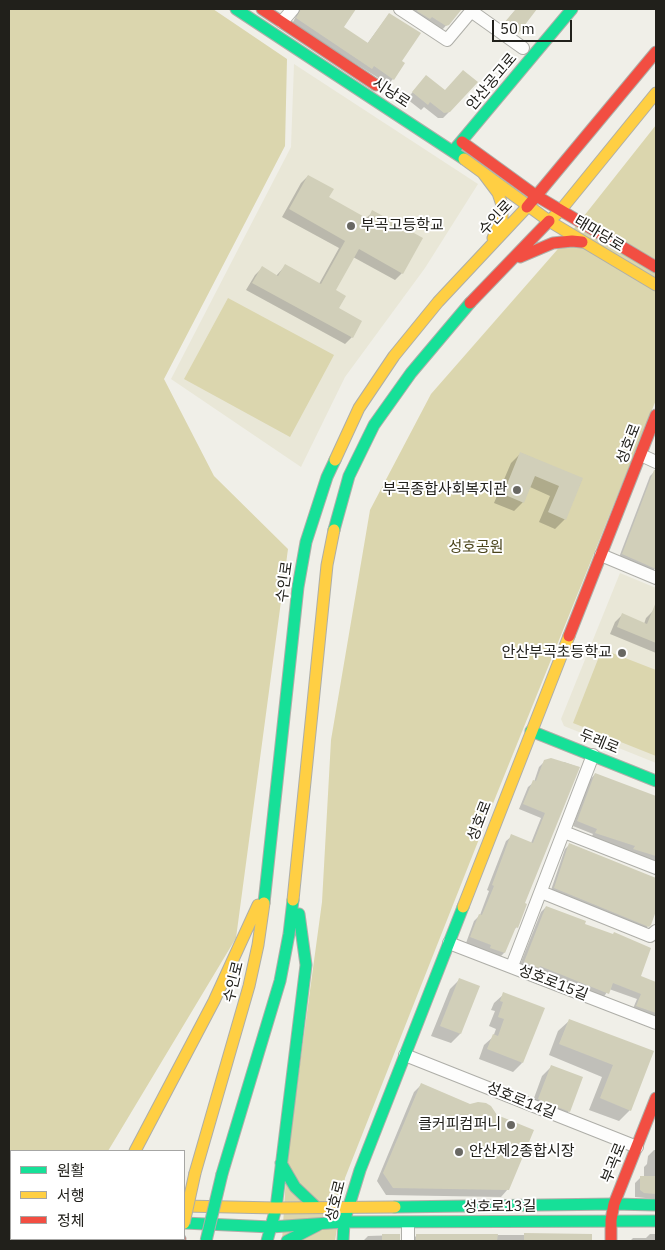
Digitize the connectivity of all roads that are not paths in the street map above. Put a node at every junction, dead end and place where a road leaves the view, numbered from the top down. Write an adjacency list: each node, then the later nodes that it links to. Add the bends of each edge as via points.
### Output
1 (236, 9): 13 (main road, 시낭로)
2 (262, 9): 7 (main road, 시낭로)
3 (293, 9): 7 (street)
4 (400, 9): 6 (street, via 448,40)
5 (572, 9): 13 (main road, 안산공고로)
6 (472, 10): 8 (street)
7 (282, 22): 10 (main road, 시낭로)
8 (523, 48)
9 (656, 52): 15 (main road, 수인로)
10 (387, 92)
11 (656, 93): 17 (main road)
12 (482, 99): 13 (main road, 안산공고로)
13 (452, 144): 14 (main road, 시낭로); 15 (main road, 시낭로)
14 (483, 173): 16 (main road, 시낭로); 20 (main road, via 498,193 502,205 502,219)
15 (535, 195): 16 (main road, 수인로); 17 (main road, 태마당로)
16 (527, 206): 18 (main road, 태마당로); 20 (main road, 수인로)
17 (560, 211): 18 (main road); 22 (main road, 태마당로)
18 (549, 221): 19 (main road, 태마당로); 21 (main road)
19 (582, 242): 21 (main road, via 553,243); 23 (main road, 태마당로)
20 (488, 249): 35 (main road, 수인로, via 438,302 394,356 359,408 327,477 306,542 298,587)
21 (508, 261): 34 (main road, via 411,373 374,425 349,476 327,565)
22 (656, 267)
23 (656, 285)
24 (656, 415): 25 (main road, 성호로)
25 (640, 455): 26 (street); 27 (main road, 성호로)
26 (656, 462)
27 (601, 555): 28 (street); 29 (main road, 성호로)
28 (656, 578)
29 (532, 731): 30 (main road, 두레로); 38 (main road, 성호로)
30 (593, 755): 31 (main road, 두레로); 32 (street)
31 (656, 781)
32 (564, 832): 33 (street); 36 (street)
33 (656, 868)
34 (295, 884): 47 (main road, via 306,964); 62 (main road, bridge, via 280,981 222,1174)
35 (266, 888): 43 (main road, via 214,1001); 54 (main road, 수인로, bridge, via 249,986)
36 (541, 892): 37 (street, via 650,936); 39 (street)
37 (656, 931)
38 (449, 942): 39 (street, 성호로15길); 41 (main road, 성호로)
39 (512, 966): 40 (street, 성호로15길)
40 (656, 1023)
41 (405, 1055): 44 (street, 성호로14길); 51 (main road, 성호로)
42 (656, 1098): 44 (main road, 부곡로)
43 (144, 1131): 45 (main road); 46 (main road)
44 (637, 1147): 48 (main road, 부곡로)
45 (125, 1150)
46 (135, 1150)
47 (281, 1163): 52 (main road, via 295,1187); 53 (main road)
48 (614, 1204): 49 (main road, 성호로13길); 51 (main road, 성호로13길); 55 (main road, 부곡로)
49 (656, 1205)
50 (185, 1206): 53 (main road, 성호로13길)
51 (349, 1206): 52 (main road, 성호로13길); 57 (main road, 성호로)
52 (316, 1207): 53 (main road, 성호로13길)
53 (276, 1208): 61 (main road)
54 (185, 1218)
55 (611, 1220): 56 (main road, 성호로13길); 59 (main road, 성호로13길); 67 (main road, 부곡로)
56 (656, 1221)
57 (344, 1222): 59 (main road, 성호로13길); 60 (main road, 성호로13길); 65 (main road, 성호로)
58 (185, 1223): 61 (main road, 성호로13길)
59 (408, 1223): 66 (street)
60 (320, 1224): 61 (main road, 성호로13길); 64 (main road)
61 (271, 1227): 63 (main road)
62 (206, 1241)
63 (267, 1241)
64 (287, 1241)
65 (343, 1241)
66 (408, 1241)
67 (611, 1241)

